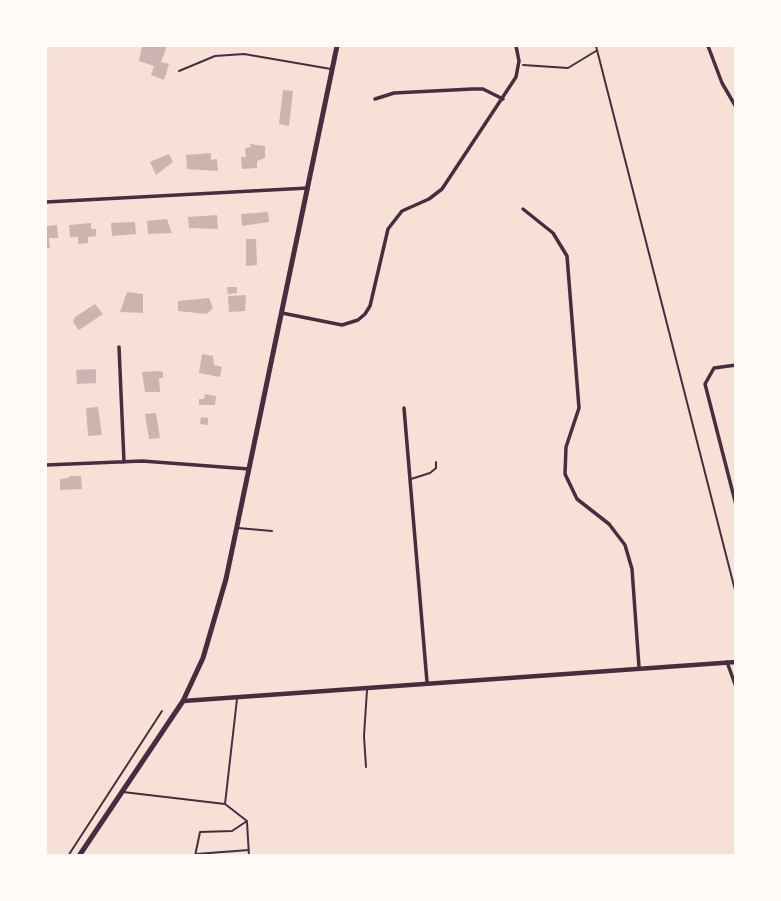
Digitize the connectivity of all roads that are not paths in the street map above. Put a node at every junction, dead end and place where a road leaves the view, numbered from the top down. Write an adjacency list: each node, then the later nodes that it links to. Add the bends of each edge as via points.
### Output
1 (338, 46): 4 (main road)
2 (516, 46): 7 (street, via 519,65)
3 (708, 46): 8 (street)
4 (332, 69): 5 (lane, via 244,54 215,56); 9 (main road)
5 (179, 71)
6 (375, 99): 7 (street, via 394,93 483,89)
7 (503, 99): 12 (street, via 442,189 402,211 388,229 365,314 342,325)
8 (736, 107)
9 (308, 188): 10 (street); 12 (main road)
10 (46, 202)
11 (523, 209): 26 (street, via 553,233 567,256 579,408 566,447 565,474 577,499 609,524 625,545 632,569)
12 (282, 313): 19 (main road)
13 (119, 347): 16 (street)
14 (736, 365): 21 (street, via 715,368 705,384)
15 (404, 408): 20 (street)
16 (124, 462): 18 (street); 19 (street)
17 (436, 462): 20 (lane, via 430,473)
18 (46, 465)
19 (249, 469): 22 (main road)
20 (410, 479): 27 (street)
21 (736, 505)
22 (237, 528): 23 (lane); 31 (main road, via 203,658)
23 (272, 531)
24 (727, 662): 25 (street); 26 (street); 28 (street)
25 (736, 662)
26 (639, 667): 27 (street)
27 (426, 682): 29 (street)
28 (736, 687)
29 (366, 689): 30 (street); 32 (lane)
30 (237, 698): 31 (street); 34 (lane)
31 (183, 701): 33 (main road)
32 (366, 767)
33 (121, 792): 34 (lane); 38 (main road)
34 (225, 804): 35 (lane)
35 (247, 821): 36 (lane); 37 (lane, via 232,831 200,832)
36 (249, 850): 37 (lane); 39 (lane)
37 (195, 855)
38 (79, 856)
39 (249, 856)

